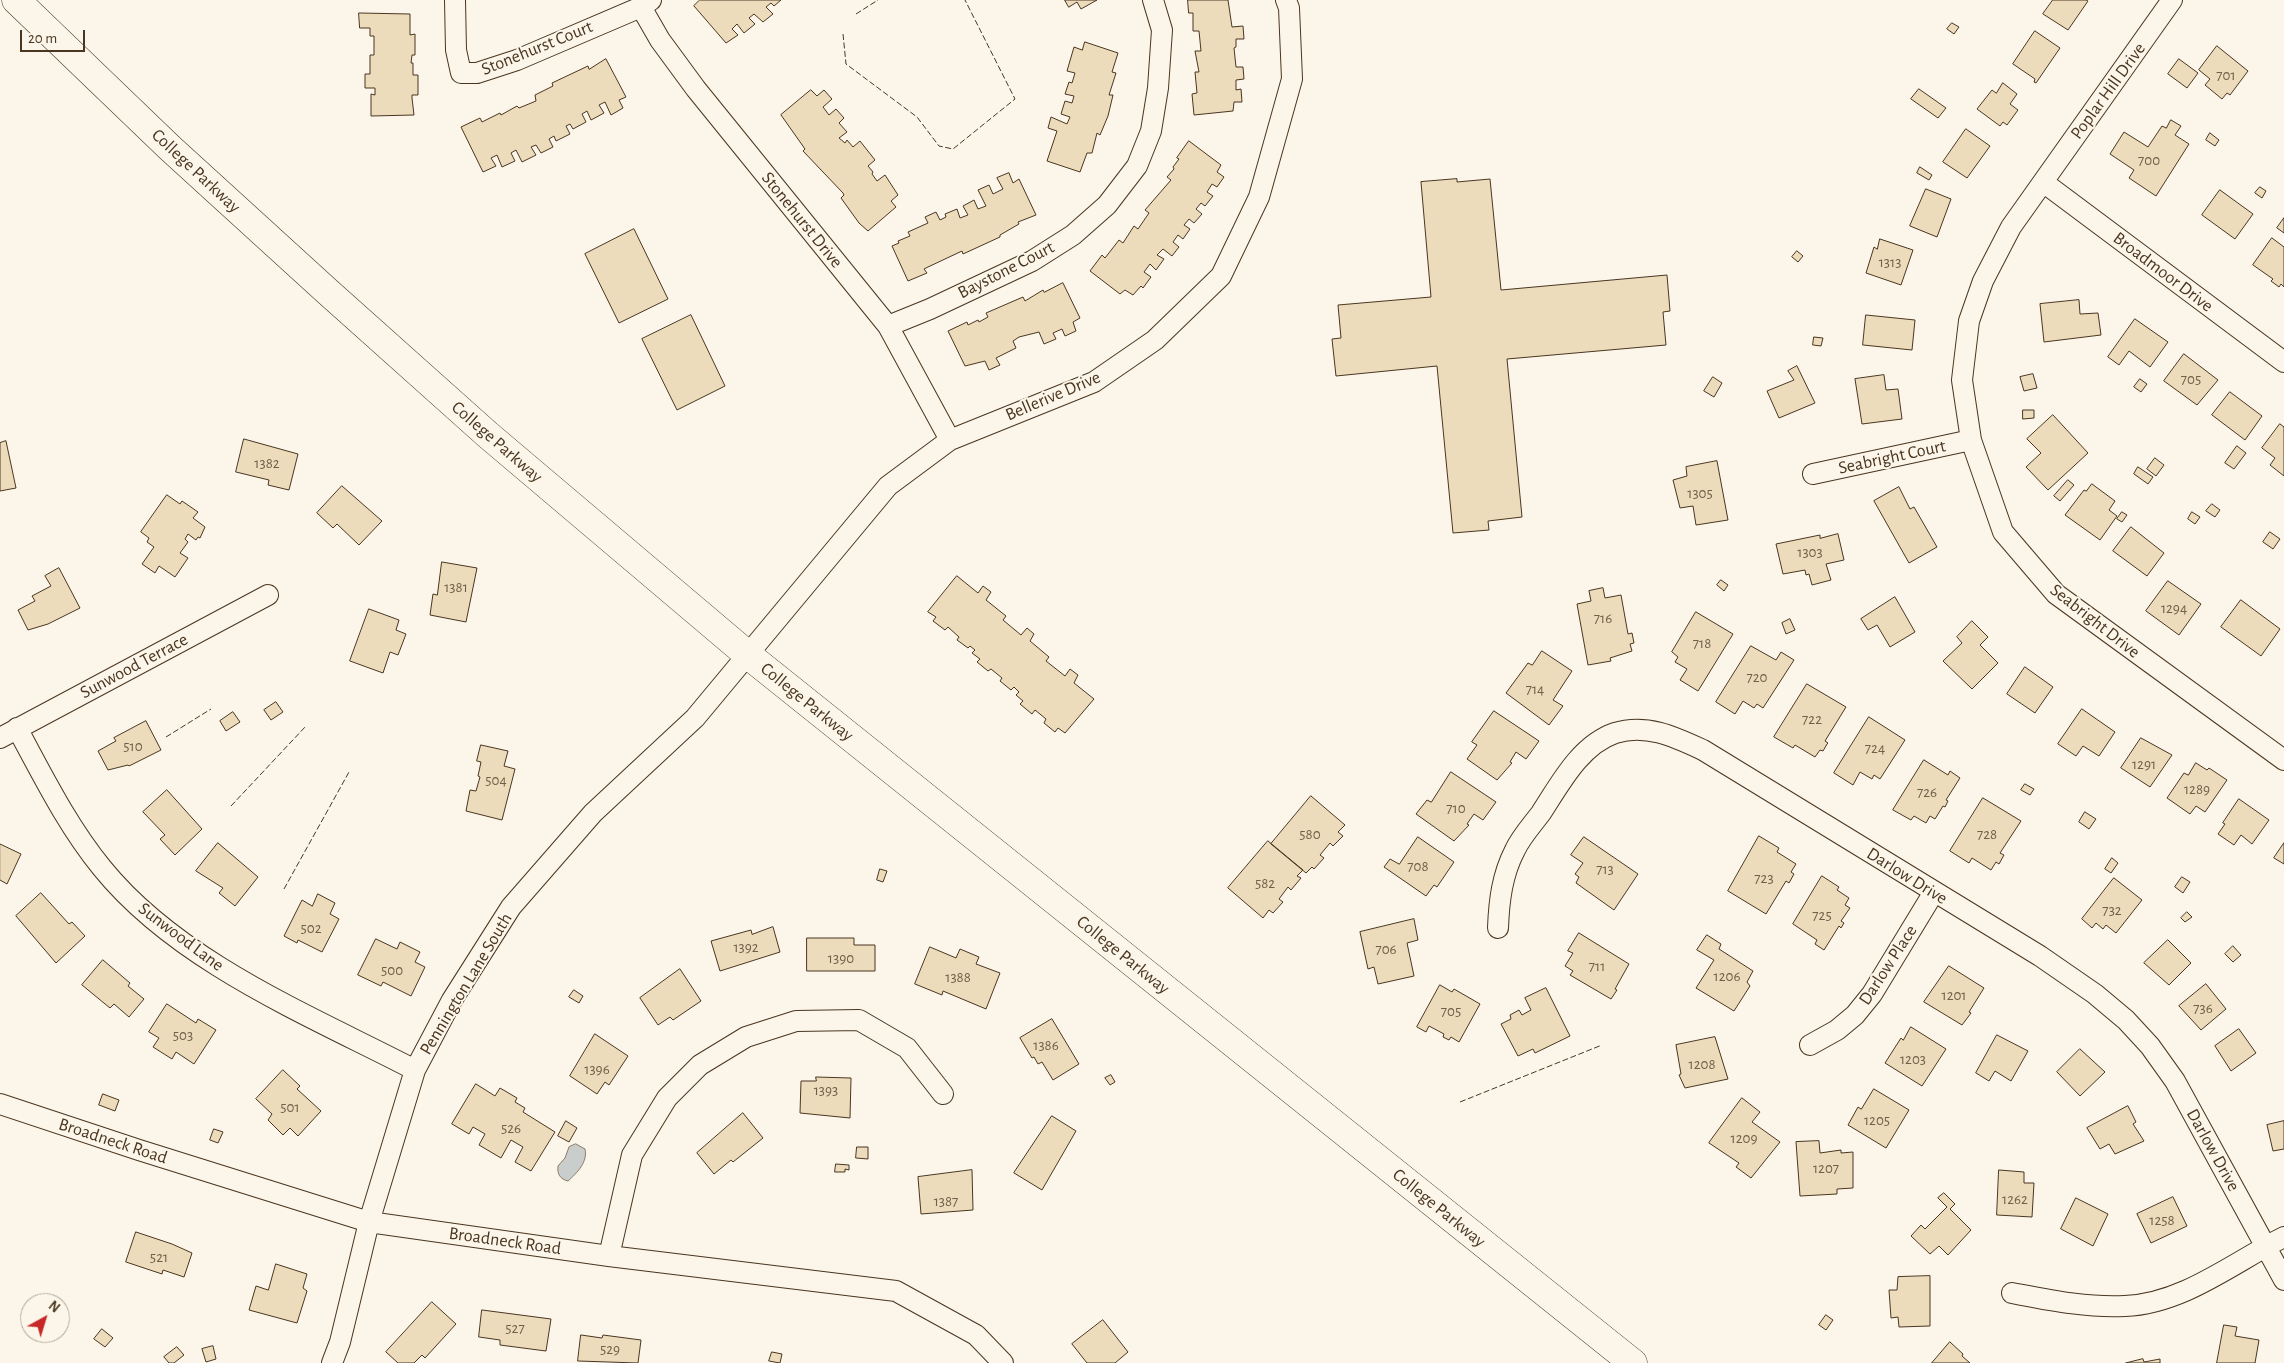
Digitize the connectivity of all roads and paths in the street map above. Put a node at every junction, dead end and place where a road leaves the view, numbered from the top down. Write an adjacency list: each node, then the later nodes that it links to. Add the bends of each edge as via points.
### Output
1 (16, 0): 14 (main road, College Parkway, via 178,154 393,350 488,435)
2 (455, 0): 6 (street, Stonehurst Court, via 456,50 462,73 477,74 517,60)
3 (1153, 0): 8 (street, Baystone Court, via 1162,30 1151,131 1137,166 1107,205 1073,235 1032,261)
4 (1286, 0): 10 (street, Bellerive Drive, via 1292,79 1259,197 1221,276 1155,340 1094,382)
5 (2172, 0): 7 (street, Poplar Hill Drive)
6 (646, 3): 8 (street, Stonehurst Drive, via 660,40 696,89)
7 (2043, 182): 9 (street, Broadmoor Drive); 11 (street, Seabright Drive, via 2007,235 1983,281 1969,321 1962,380)
8 (888, 326): 10 (street, Stonehurst Drive)
9 (2284, 362)
10 (950, 440): 14 (street, Bellerive Drive, via 888,486)
11 (1970, 440): 12 (street, Seabright Court); 16 (street, Seabright Drive, via 2003,532 2056,594)
12 (1813, 474)
13 (268, 595): 15 (street, Sunwood Terrace)
14 (748, 655): 20 (street, Pennington Lane South, via 695,718 593,813 511,908 452,1000); 31 (main road, College Parkway)
15 (9, 733): 20 (street, Sunwood Lane, via 102,868 144,913 227,972)
16 (2282, 754)
17 (1934, 892): 18 (street, Darlow Drive, via 1703,750 1651,730 1634,730 1615,734 1592,746 1575,763 1520,842 1505,877); 19 (street, Darlow Place, via 1872,994 1855,1015); 25 (street, Darlow Drive, via 2040,956 2095,994 2142,1037 2175,1081)
18 (1498, 928)
19 (1810, 1045)
20 (415, 1070): 23 (street, Pennington Lane South)
21 (943, 1094): 26 (street, via 907,1048 859,1020 796,1021 746,1037 700,1065 667,1098 632,1155)
22 (0, 1104): 23 (street, Broadneck Road)
23 (369, 1222): 26 (street, Broadneck Road); 29 (street, Pennington Lane South)
24 (2284, 1237): 25 (street)
25 (2266, 1246): 27 (street, Darlow Drive); 28 (street, via 2196,1286 2160,1300 2127,1306 2088,1306)
26 (609, 1256): 30 (street, Broadneck Road, via 896,1291 976,1335)
27 (2284, 1280)
28 (2012, 1294)
29 (332, 1363)
30 (1003, 1363)
31 (1633, 1363)

